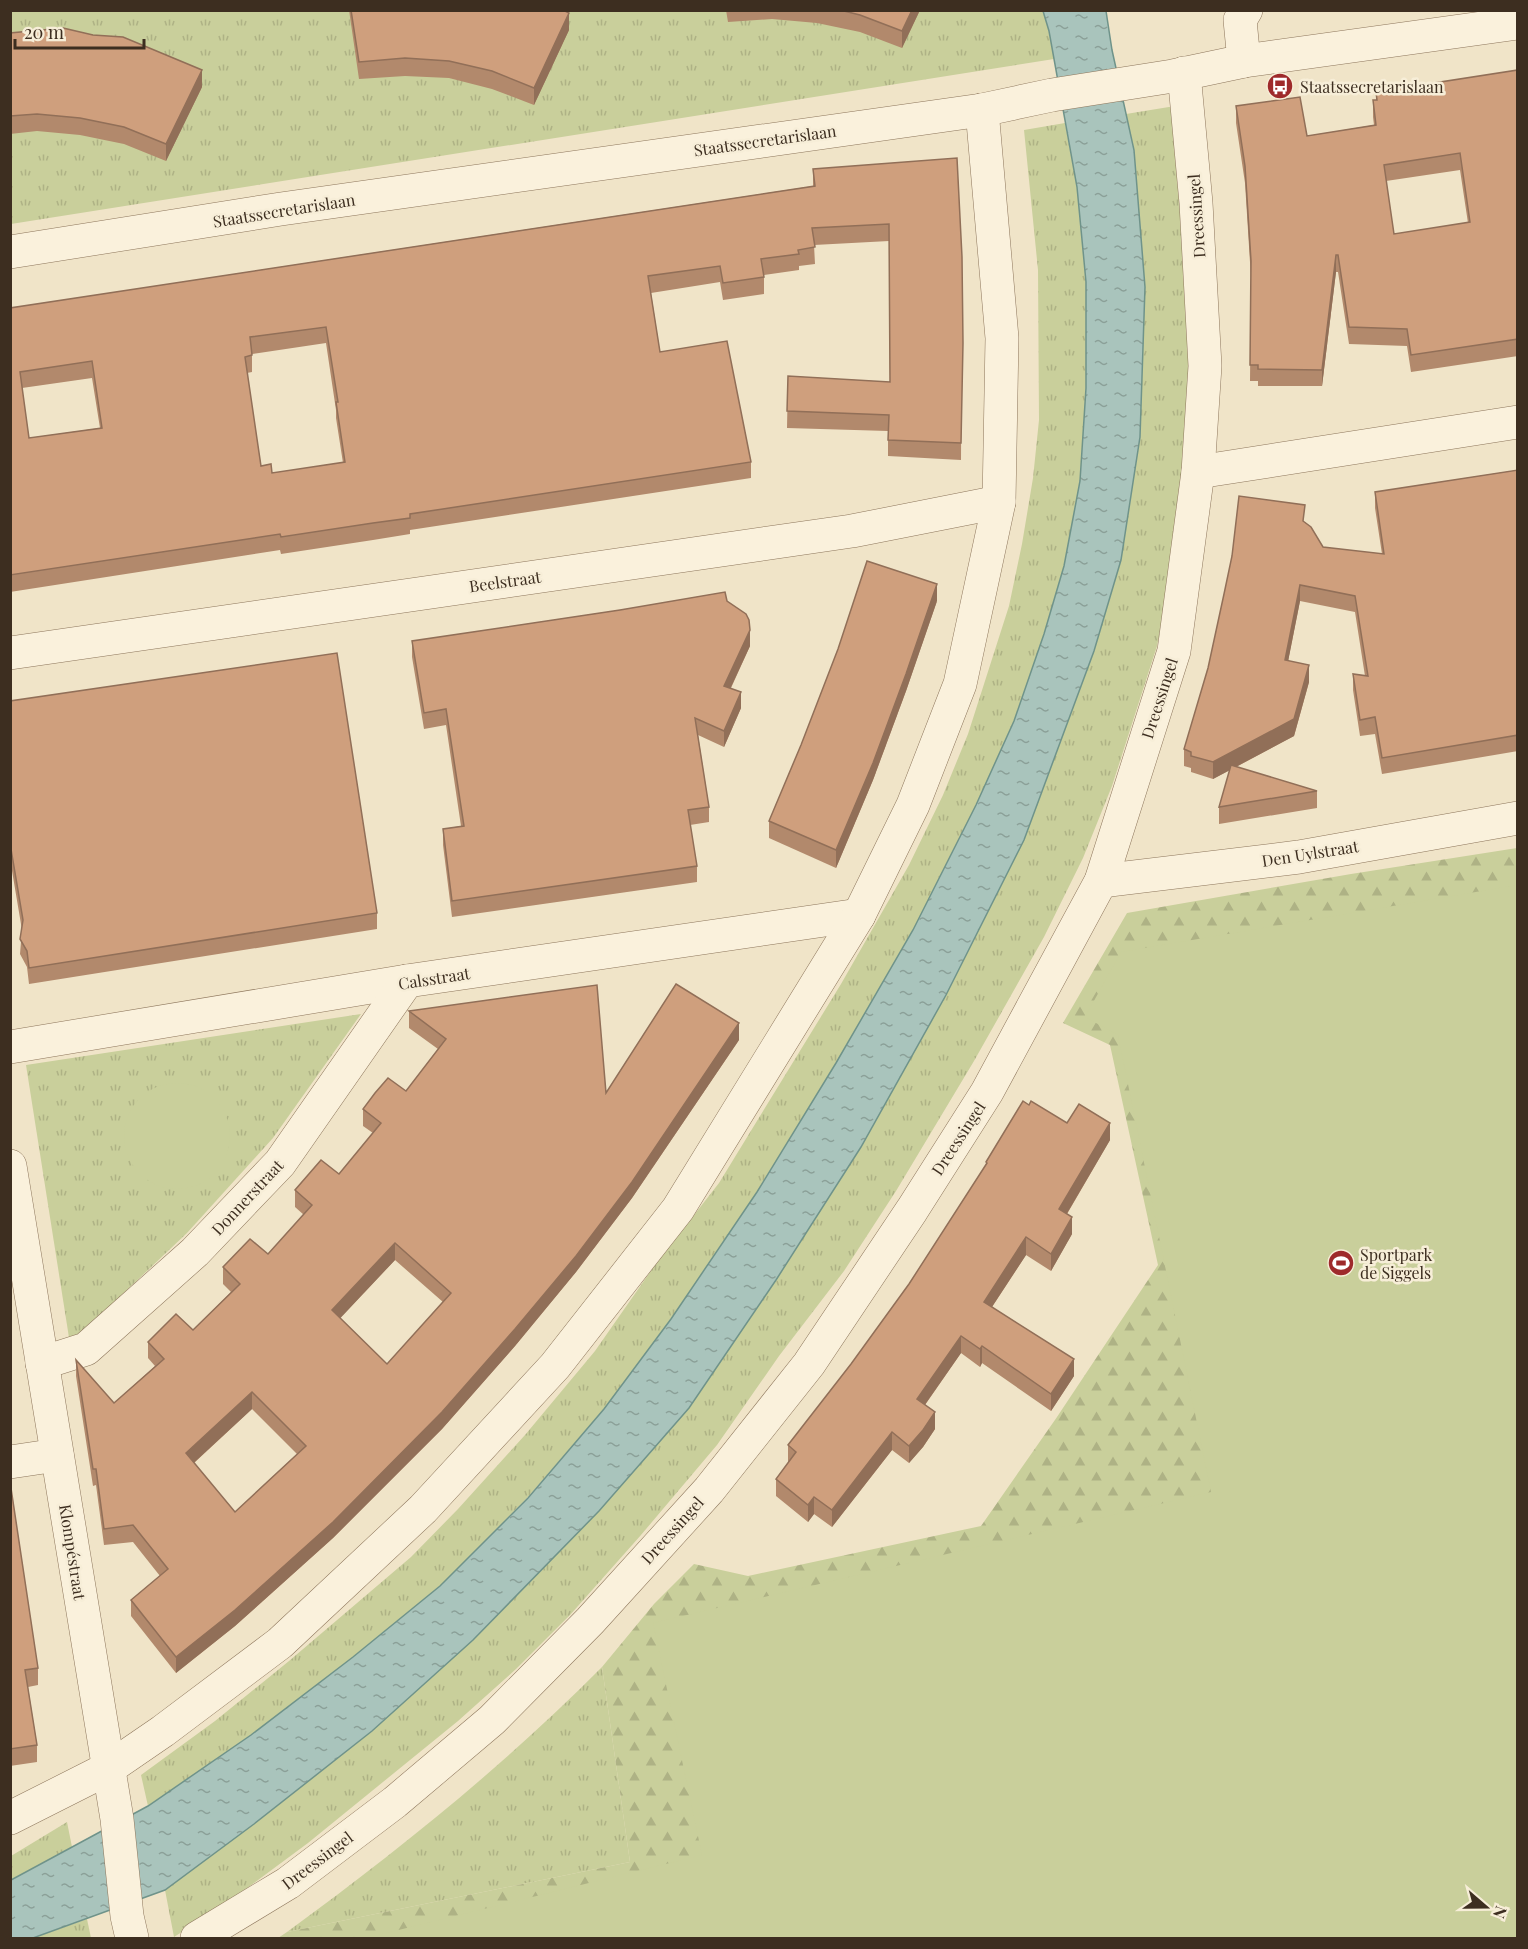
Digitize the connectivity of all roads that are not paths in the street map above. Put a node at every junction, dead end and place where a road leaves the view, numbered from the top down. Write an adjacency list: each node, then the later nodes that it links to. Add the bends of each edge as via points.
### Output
1 (1246, 10): 3 (street, via 1240,20)
2 (1518, 23): 3 (street, Staatssecretarislaan)
3 (1244, 61): 4 (street, Staatssecretarislaan)
4 (1178, 75): 5 (street, Staatssecretarislaan); 8 (street, Dreessingel, via 1196,203 1205,366)
5 (982, 110): 6 (street, Staatssecretarislaan, via 281,209); 9 (street, via 1002,338)
6 (10, 252)
7 (1518, 423): 8 (street)
8 (1198, 472): 12 (street, Dreessingel, via 1174,651)
9 (999, 502): 10 (street, Beelstraat, via 852,531); 13 (street, via 960,684 912,806)
10 (10, 652)
11 (1518, 818): 12 (street, Den Uylstraat, via 1299,856)
12 (1101, 881): 23 (street, Dreessingel, via 987,1092 912,1210 809,1364 709,1490 590,1621 492,1720 395,1802 288,1884)
13 (859, 915): 14 (street, Calsstraat); 20 (street, via 678,1209 555,1366 423,1509 280,1643)
14 (407, 981): 15 (street, Calsstraat); 17 (street, Donnerstraat, via 280,1163 195,1252 86,1349)
15 (10, 1047)
16 (10, 1166): 17 (street, Klompéstraat)
17 (42, 1363): 18 (street, Klompéstraat)
18 (57, 1455): 19 (street); 20 (street, Klompéstraat)
19 (10, 1462)
20 (109, 1768): 21 (street); 22 (street, Klompéstraat)
21 (10, 1818)
22 (129, 1927)
23 (197, 1938)

